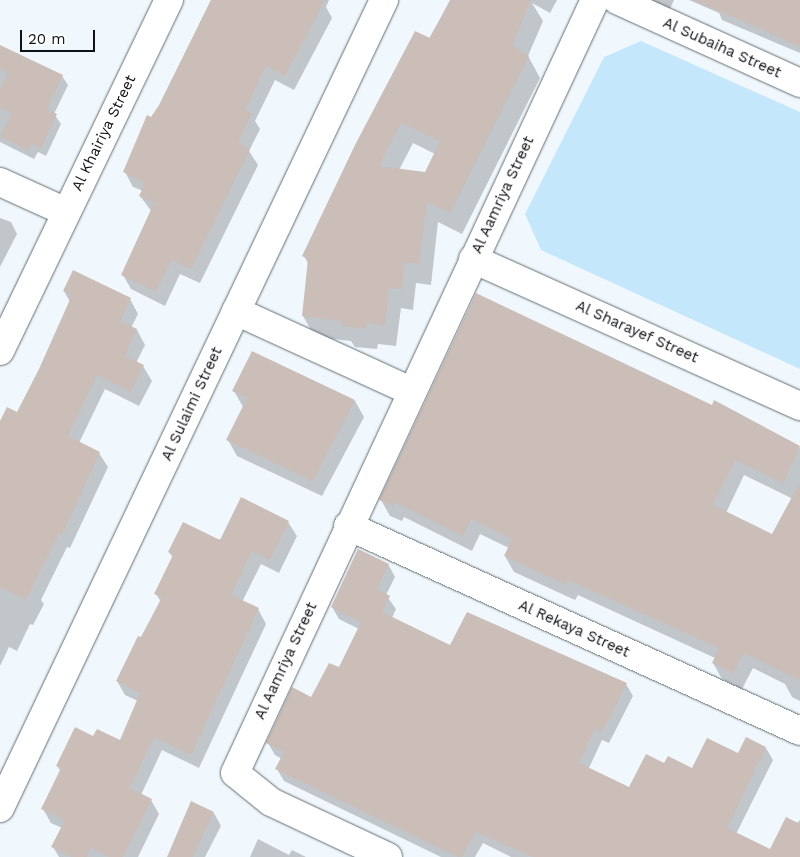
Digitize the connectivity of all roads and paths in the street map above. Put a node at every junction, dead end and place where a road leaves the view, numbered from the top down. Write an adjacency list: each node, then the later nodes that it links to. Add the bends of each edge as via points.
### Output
1 (169, 0): 7 (street, Al Khairiya Street)
2 (384, 0): 9 (street, Al Sulaimi Street)
3 (595, 0): 8 (street, Al Aamriya Street)
4 (616, 0): 5 (street, Al Subaiha Street)
5 (800, 83)
6 (0, 182): 7 (street)
7 (66, 212): 10 (street, Al Khairiya Street)
8 (473, 259): 11 (street, Al Aamriya Street); 12 (street, Al Sharayef Street)
9 (236, 312): 11 (street); 15 (street, Al Sulaimi Street)
10 (0, 350)
11 (411, 391): 13 (street, Al Aamriya Street)
12 (800, 406)
13 (348, 526): 14 (street, Al Rekaya Street); 16 (street, Al Aamriya Street, via 235,773 271,802)
14 (800, 732)
15 (0, 808)
16 (388, 857)

